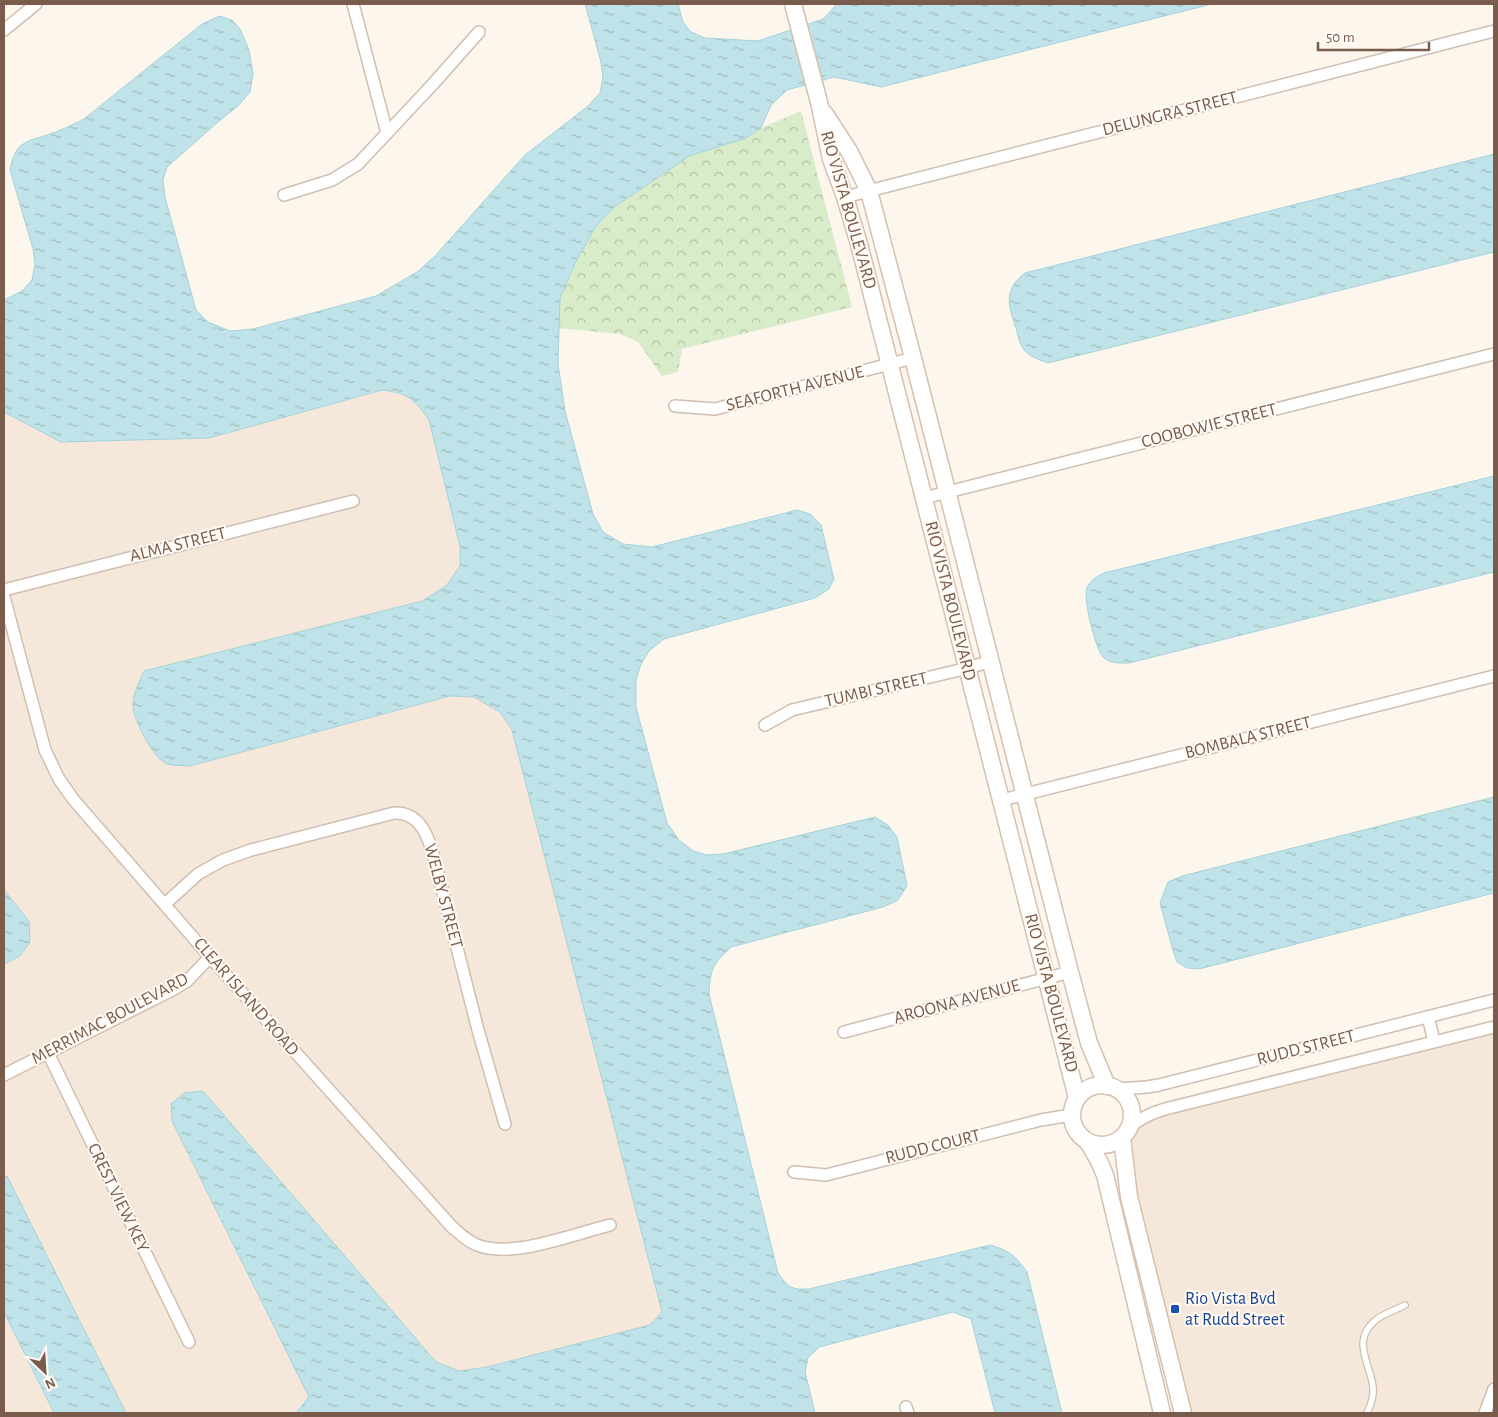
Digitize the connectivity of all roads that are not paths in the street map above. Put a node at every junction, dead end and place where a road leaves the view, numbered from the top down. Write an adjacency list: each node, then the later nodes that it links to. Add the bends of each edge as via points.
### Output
1 (36, 4): 4 (street)
2 (353, 4): 8 (street)
3 (793, 5): 7 (street, RIO VISTA BOULEVARD)
4 (4, 30)
5 (1494, 31): 9 (street, DELUNGRA STREET)
6 (479, 32): 8 (street)
7 (820, 106): 9 (street, RIO VISTA BOULEVARD, via 850,151); 11 (street, RIO VISTA BOULEVARD, via 831,159)
8 (387, 133): 10 (street, via 358,164 332,180)
9 (869, 191): 11 (street, DELUNGRA STREET); 13 (street, RIO VISTA BOULEVARD)
10 (284, 195)
11 (845, 197): 14 (street, RIO VISTA BOULEVARD)
12 (1494, 354): 16 (street, COOBOWIE STREET)
13 (914, 358): 14 (street, SEAFORTH AVENUE); 16 (street, RIO VISTA BOULEVARD)
14 (890, 364): 15 (street, SEAFORTH AVENUE, via 715,409); 17 (street, RIO VISTA BOULEVARD)
15 (675, 406)
16 (948, 491): 17 (street, COOBOWIE STREET); 21 (street, RIO VISTA BOULEVARD)
17 (924, 498): 22 (street, RIO VISTA BOULEVARD)
18 (353, 501): 19 (street, ALMA STREET)
19 (4, 590)
20 (4, 597): 27 (street, CLEAR ISLAND ROAD, via 40,734 52,765 73,799)
21 (991, 661): 22 (street, TUMBI STREET); 25 (street, RIO VISTA BOULEVARD)
22 (968, 668): 24 (street, TUMBI STREET, via 792,710); 26 (street, RIO VISTA BOULEVARD)
23 (1494, 676): 25 (street, BOMBALA STREET)
24 (764, 726)
25 (1025, 794): 26 (street, BOMBALA STREET); 29 (street, RIO VISTA BOULEVARD)
26 (1002, 800): 30 (street, RIO VISTA BOULEVARD)
27 (165, 904): 28 (street, CLEAR ISLAND ROAD); 41 (street, WELBY STREET, via 198,874 242,853 382,816 409,815 422,826 432,850 478,1030)
28 (210, 957): 36 (street, MERRIMAC BOULEVARD, via 172,990); 45 (street, CLEAR ISLAND ROAD, via 464,1238 492,1248 525,1248)
29 (1070, 972): 30 (street, AROONA AVENUE); 38 (street, RIO VISTA BOULEVARD, via 1089,1043)
30 (1046, 979): 34 (street, AROONA AVENUE); 39 (street, RIO VISTA BOULEVARD)
31 (1494, 1000): 32 (street, RUDD STREET)
32 (1428, 1017): 35 (street); 38 (street, RUDD STREET, via 1159,1085)
33 (1494, 1027): 35 (street, RUDD STREET)
34 (844, 1032)
35 (1434, 1041): 42 (street, RUDD STREET, via 1165,1109 1137,1120)
36 (48, 1053): 37 (street, MERRIMAC BOULEVARD); 47 (street, CREST VIEW KEY)
37 (4, 1075)
38 (1112, 1087): 39 (street, via 1097,1086); 42 (street, via 1125,1097 1130,1107 1132,1117)
39 (1077, 1098): 40 (street)
40 (1071, 1115): 43 (street, via 1072,1124); 44 (street, RUDD COURT, via 1040,1120 826,1175)
41 (506, 1124)
42 (1126, 1133): 43 (street, via 1111,1143 1099,1145); 50 (street, via 1128,1197)
43 (1088, 1142): 49 (street, via 1105,1175)
44 (794, 1172)
45 (610, 1224)
46 (1405, 1305): 51 (lane, via 1377,1319 1365,1333 1364,1355 1373,1387 1373,1401)
47 (189, 1342)
48 (1494, 1389): 52 (street)
49 (1162, 1413)
50 (1183, 1413)
51 (1367, 1413)
52 (1485, 1413)

